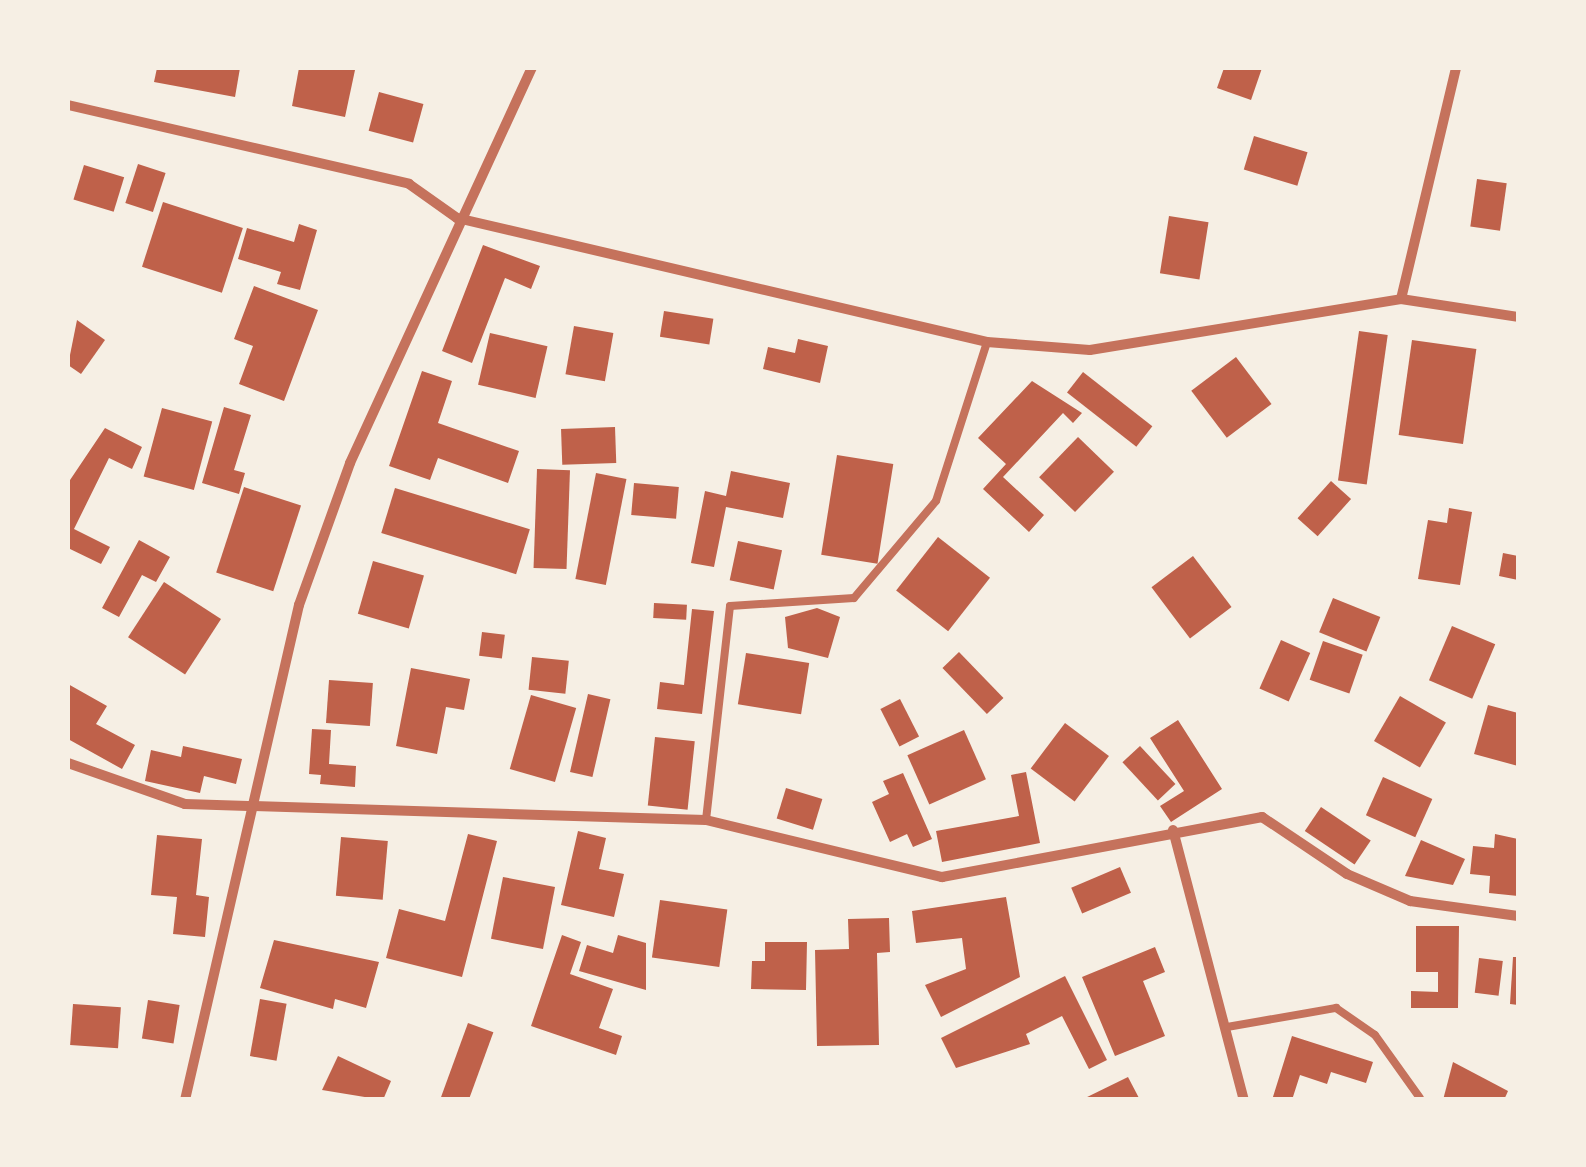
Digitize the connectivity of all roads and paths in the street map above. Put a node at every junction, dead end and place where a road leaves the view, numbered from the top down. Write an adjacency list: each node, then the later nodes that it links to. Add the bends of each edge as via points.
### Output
1 (532, 68): 4 (street)
2 (1456, 68): 5 (street)
3 (68, 105): 4 (street, via 408,184)
4 (457, 218): 7 (street); 9 (street, via 299,605)
5 (1401, 299): 6 (street); 7 (street, via 1090,350)
6 (1518, 317)
7 (987, 342): 10 (lane, via 936,501 854,598 730,606)
8 (68, 763): 9 (street, via 185,804)
9 (260, 804): 10 (street); 16 (street)
10 (706, 820): 11 (street, via 942,877 1006,872)
11 (1173, 830): 12 (street, via 1262,817 1347,874 1410,902); 13 (street)
12 (1518, 916)
13 (1227, 1027): 14 (lane, via 1336,1008 1375,1034); 15 (street)
14 (1420, 1098)
15 (1243, 1099)
16 (185, 1100)

